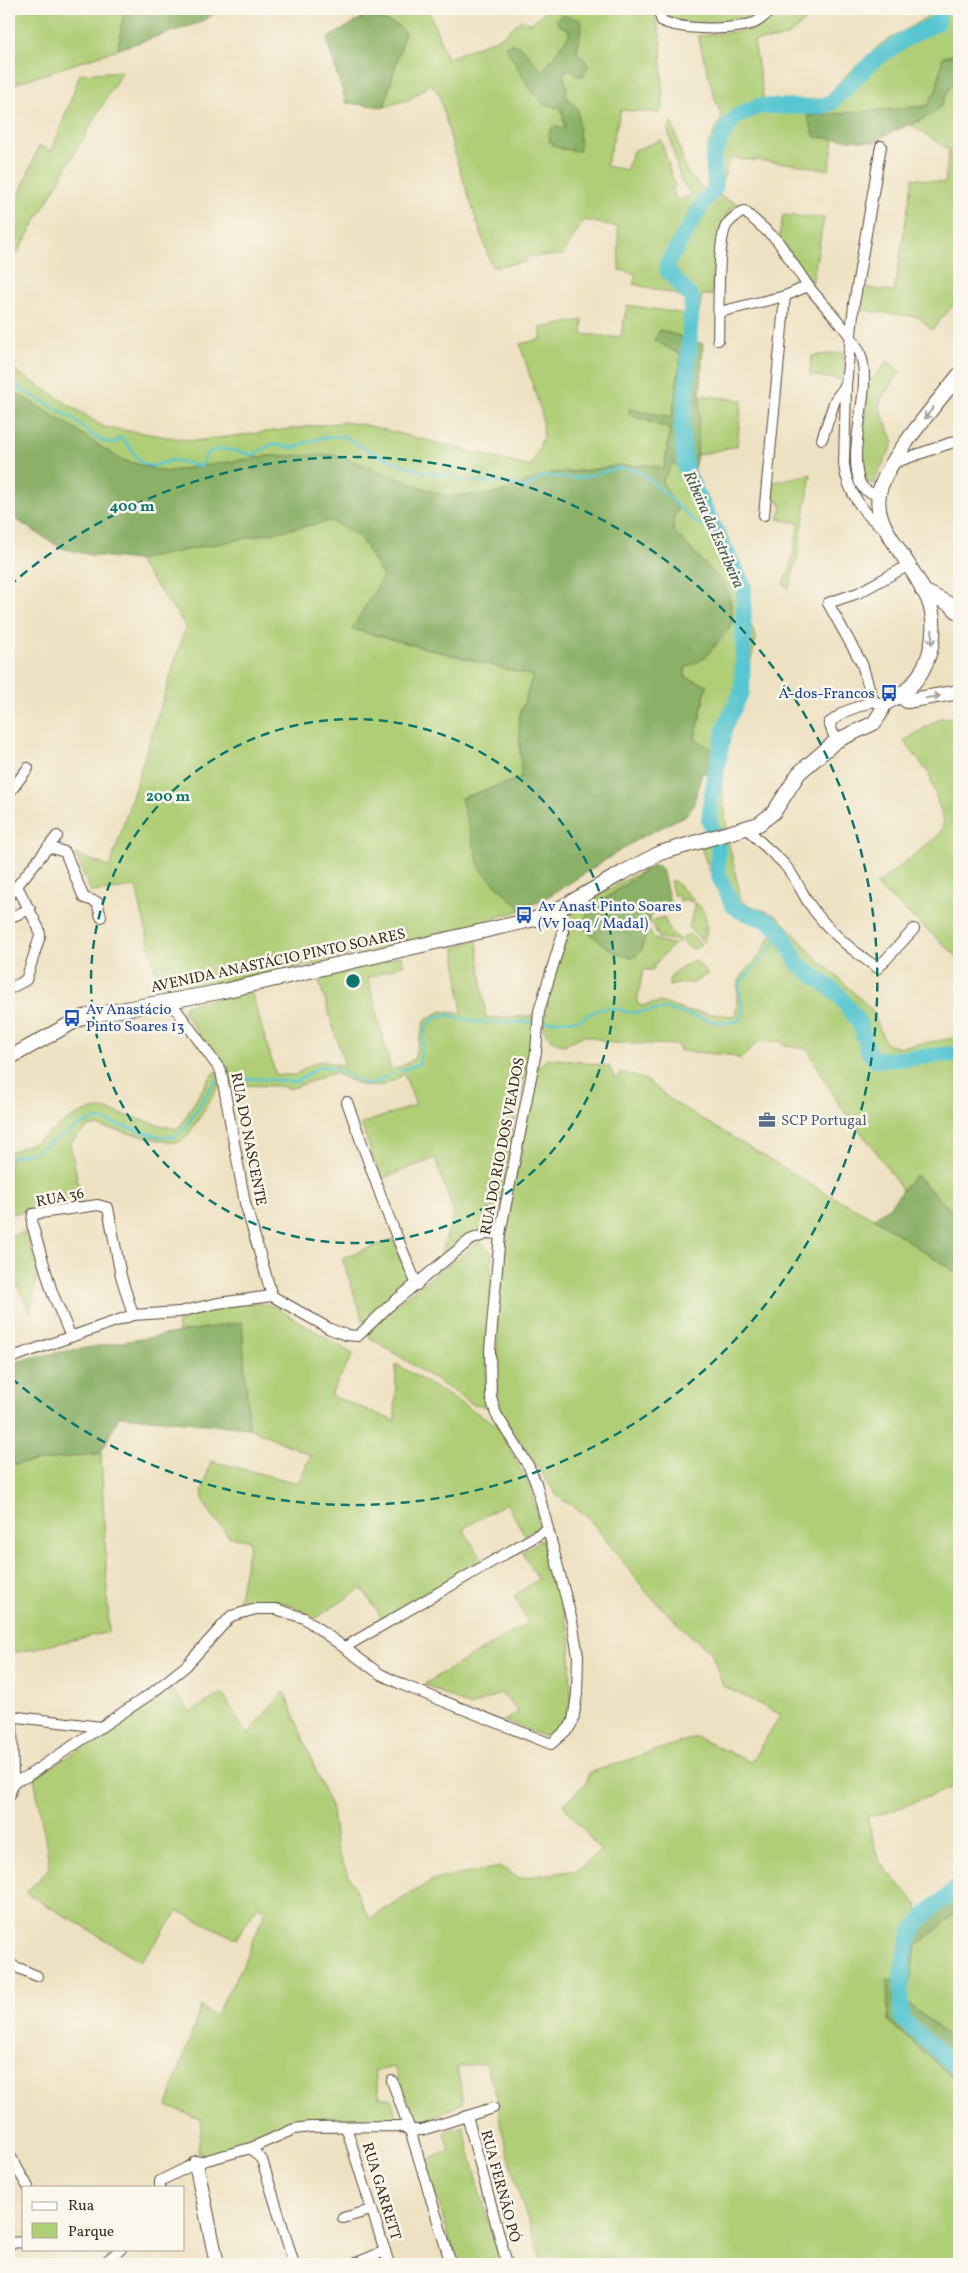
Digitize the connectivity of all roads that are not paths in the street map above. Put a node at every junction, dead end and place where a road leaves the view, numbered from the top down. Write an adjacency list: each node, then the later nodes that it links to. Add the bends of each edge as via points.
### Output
1 (658, 9): 2 (street, via 662,21 672,25 718,27 755,22)
2 (772, 9)
3 (881, 146): 7 (street, via 854,304)
4 (808, 286): 5 (street); 6 (street, via 777,240 744,211 726,227); 7 (street)
5 (784, 296): 6 (street); 15 (street)
6 (719, 312): 8 (street)
7 (852, 339): 10 (street); 14 (street, via 860,354 862,374 857,448 860,482 866,491)
8 (718, 340)
9 (959, 375): 13 (street, one-way to 13)
10 (846, 386): 11 (street, via 835,400); 16 (street, via 846,476 856,499)
11 (822, 439)
12 (959, 440): 13 (street)
13 (893, 464): 14 (street, via 883,478)
14 (878, 495): 16 (street)
15 (764, 515)
16 (884, 528): 17 (street)
17 (909, 565): 18 (street); 22 (street, via 858,593 828,603 862,664)
18 (922, 590): 19 (street, via 951,605); 21 (street, one-way to 21, via 931,612 932,646 924,667)
19 (959, 613)
20 (959, 692): 21 (street, one-way to 20)
21 (903, 698): 22 (street)
22 (879, 703): 23 (street, AVENIDA ANASTÁCIO PINTO SOARES, via 880,714 874,723); 23 (street, via 844,712 829,723)
23 (836, 742): 26 (street, AVENIDA ANASTÁCIO PINTO SOARES, via 799,773 767,819)
24 (28, 768): 25 (street)
25 (9, 793)
26 (747, 828): 31 (street, AVENIDA ANASTÁCIO PINTO SOARES, via 650,858); 35 (street, via 783,863 834,932 878,968)
27 (57, 836): 28 (street)
28 (48, 847): 29 (street); 33 (street, via 65,852 84,898 97,902)
29 (17, 886): 30 (street); 32 (street)
30 (9, 896)
31 (561, 908): 37 (street, AVENIDA ANASTÁCIO PINTO SOARES, via 536,919); 40 (street, RUA DO RIO DOS VEADOS, via 563,933 539,1011 534,1062)
32 (30, 909): 34 (street); 36 (street, via 40,936 26,980)
33 (101, 917)
34 (9, 918)
35 (914, 929)
36 (9, 989)
37 (170, 1001): 38 (street, AVENIDA ANASTÁCIO PINTO SOARES, via 76,1020); 42 (street, RUA DO NASCENTE, via 221,1071 245,1203)
38 (9, 1058)
39 (348, 1102): 41 (street, via 387,1213)
40 (500, 1234): 41 (street, via 488,1233 470,1240); 46 (street, RUA DO RIO DOS VEADOS, via 490,1350 491,1394 498,1420 533,1476)
41 (417, 1285): 42 (street, via 358,1336 330,1329)
42 (272, 1296): 43 (street, via 179,1312)
43 (133, 1316): 44 (street); 44 (street, RUA 36, via 121,1276 108,1208 98,1204 33,1214 32,1224 52,1292)
44 (71, 1337): 45 (street)
45 (13, 1357)
46 (548, 1529): 47 (street); 47 (street, RUA DO RIO DOS VEADOS, via 578,1656 573,1721 551,1744 403,1685 380,1674)
47 (345, 1647): 49 (street, via 304,1618 291,1613 267,1608 240,1612 225,1621 186,1666)
48 (10, 1716): 49 (street); 50 (street)
49 (101, 1727): 50 (street, via 26,1777)
50 (13, 1782): 51 (street)
51 (9, 1797)
52 (9, 1964): 53 (street)
53 (37, 1976)
54 (392, 2082): 58 (street)
55 (493, 2108): 56 (street)
56 (467, 2116): 58 (street, via 422,2130); 76 (street, RUA FERNÃO PÓ)
57 (346, 2127): 58 (street, via 399,2126); 59 (street, via 294,2129); 64 (street, RUA GARRETT)
58 (410, 2130): 75 (street)
59 (251, 2148): 61 (street); 73 (street, via 262,2160)
60 (9, 2154): 63 (street)
61 (196, 2163): 62 (street); 72 (street)
62 (160, 2184)
63 (27, 2186)
64 (371, 2210): 65 (street); 69 (street, RUA GARRETT)
65 (343, 2218)
66 (22, 2242): 67 (street)
67 (9, 2243)
68 (120, 2250): 71 (street)
69 (385, 2251): 70 (street); 74 (street, RUA GARRETT)
70 (356, 2263)
71 (103, 2264)
72 (217, 2264)
73 (294, 2264)
74 (389, 2264)
75 (451, 2264)
76 (507, 2264)

